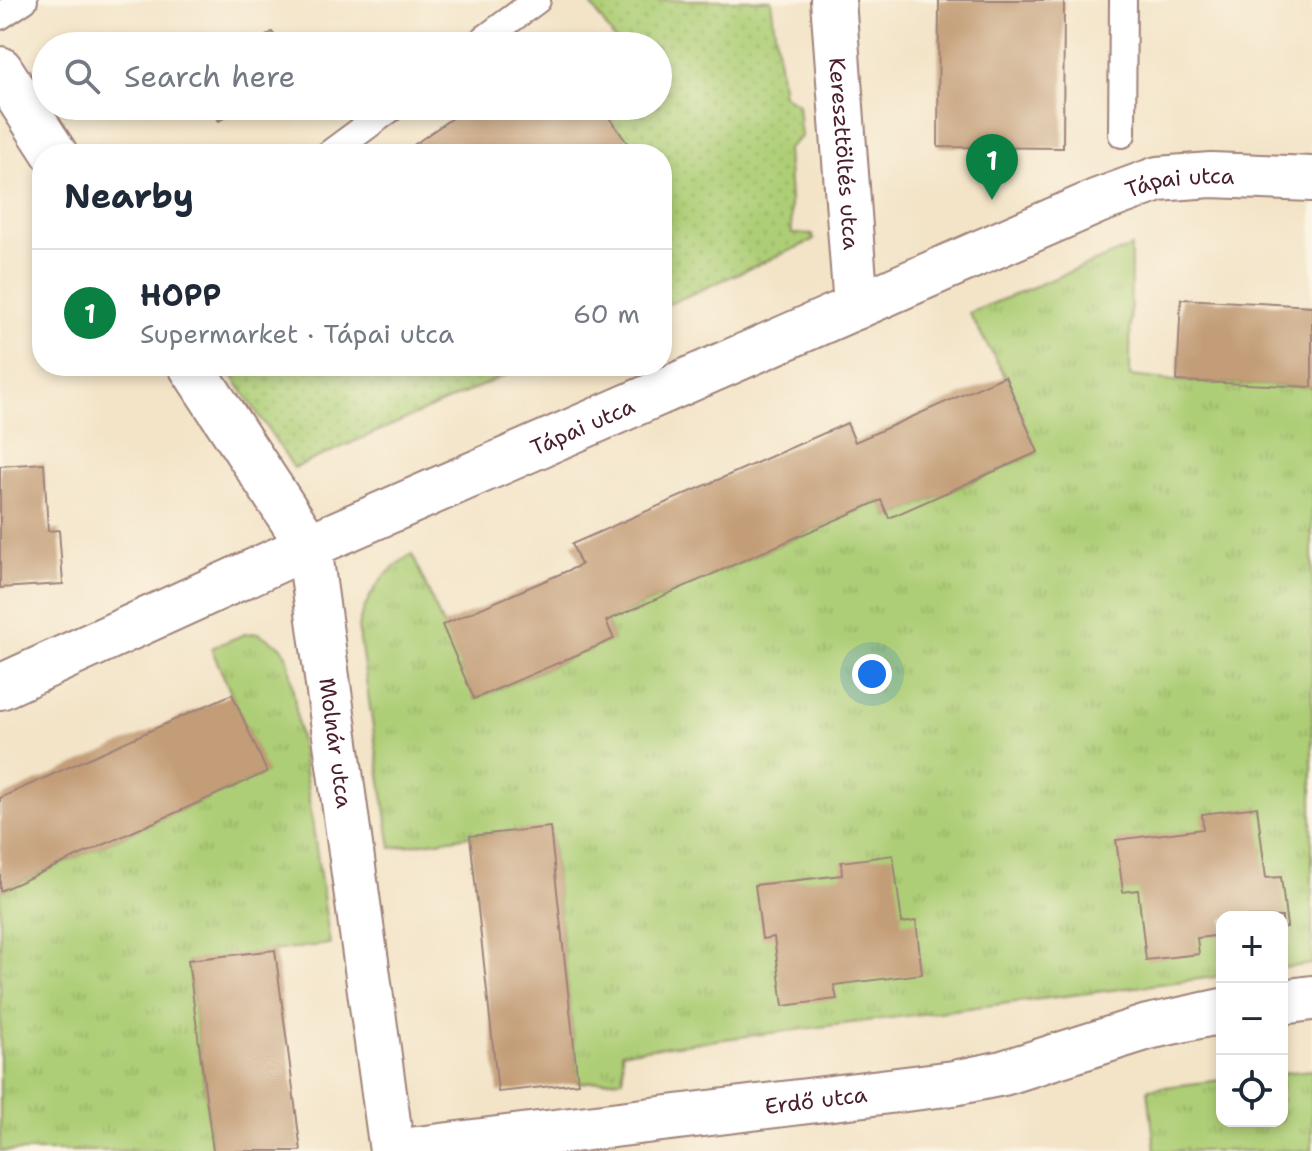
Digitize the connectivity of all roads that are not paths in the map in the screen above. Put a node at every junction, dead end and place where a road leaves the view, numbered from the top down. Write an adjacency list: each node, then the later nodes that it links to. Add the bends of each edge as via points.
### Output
1 (24, 0): 5 (lane)
2 (537, 0): 6 (lane)
3 (833, 0): 15 (street, Kereszttöltés utca)
4 (1123, 0): 11 (lane)
5 (0, 16)
6 (494, 32)
7 (0, 69): 8 (street)
8 (32, 118)
9 (33, 120): 12 (street)
10 (375, 120): 13 (lane)
11 (1122, 134)
12 (49, 144)
13 (343, 144)
14 (1312, 179): 15 (street, Tápai utca, via 1158,179)
15 (856, 307): 17 (street, Tápai utca)
16 (198, 376): 17 (street, Molnár utca)
17 (309, 546): 18 (street, Tápai utca); 22 (street, Molnár utca)
18 (0, 687)
19 (1312, 998): 20 (street)
20 (1288, 1001)
21 (1216, 1012): 23 (street, Erdő utca, via 954,1083)
22 (392, 1151)
23 (401, 1151)

